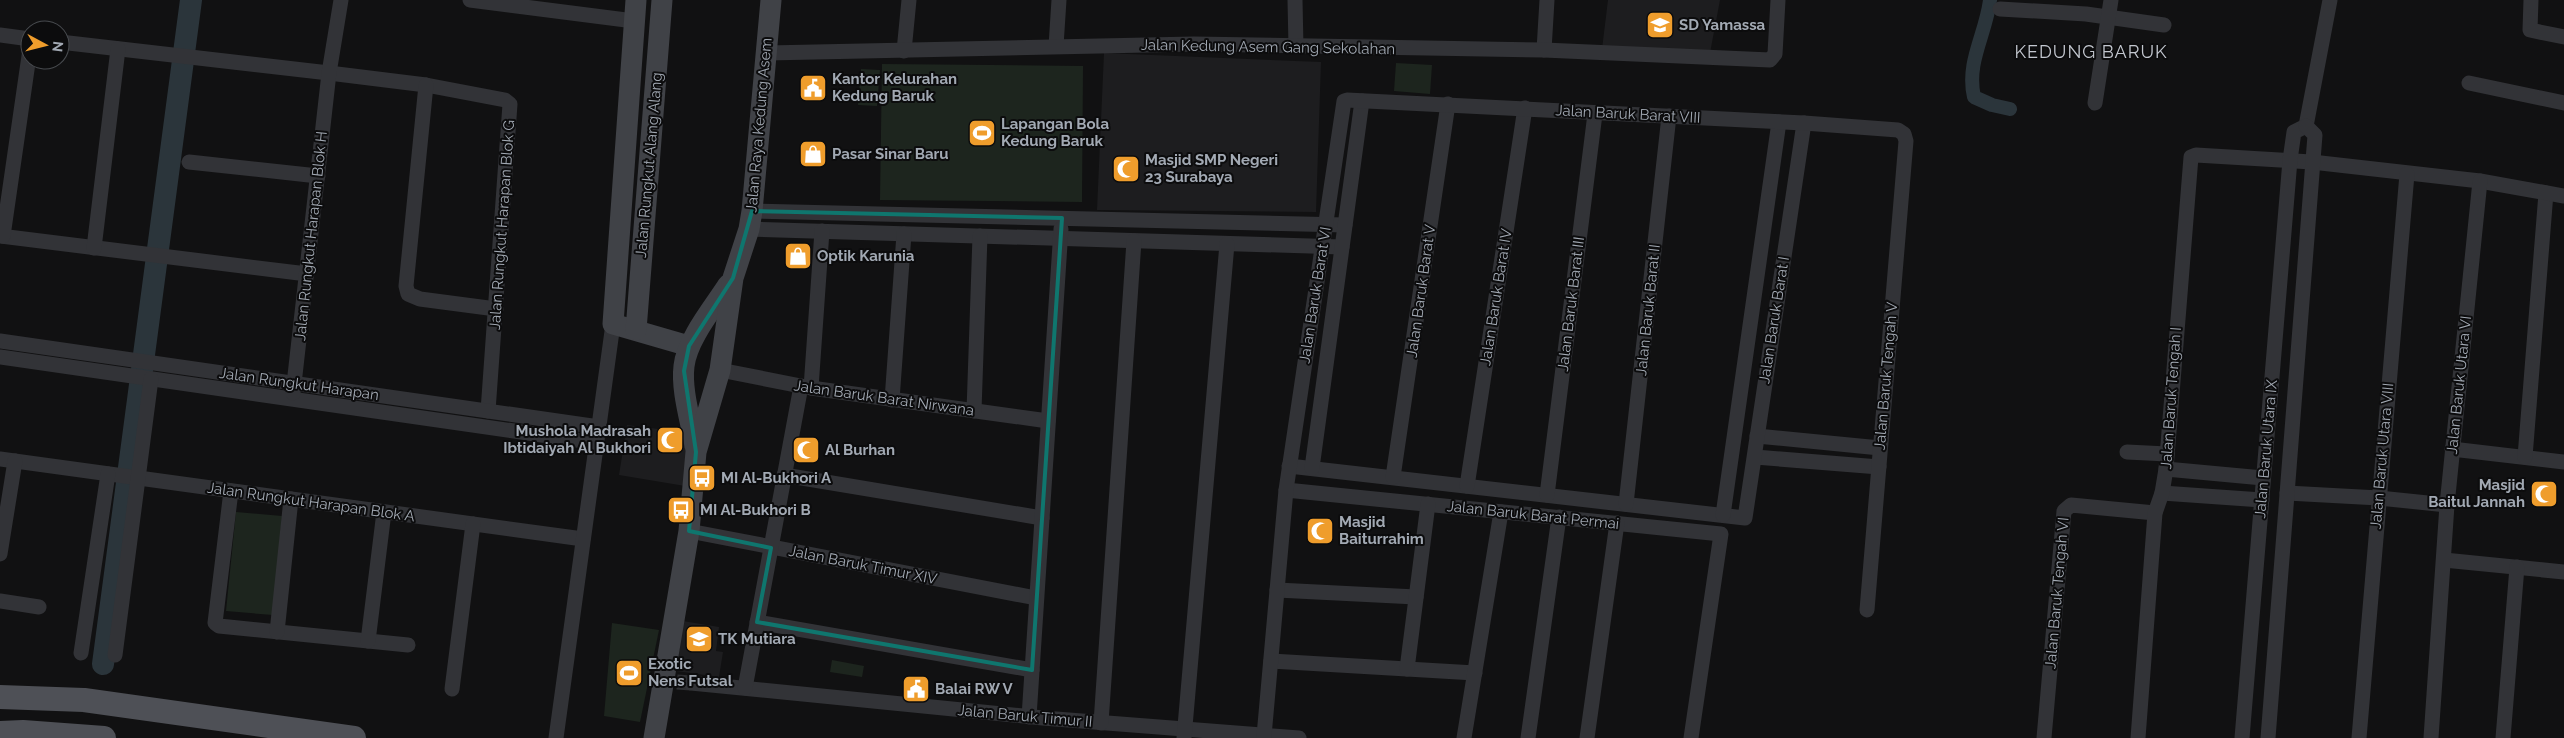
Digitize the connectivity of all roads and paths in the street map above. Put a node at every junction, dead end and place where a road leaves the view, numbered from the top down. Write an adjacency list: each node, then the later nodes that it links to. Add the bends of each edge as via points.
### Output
1 (341, 0): 29 (street, Jalan Rungkut Harapan Blok H)
2 (470, 0): 13 (street)
3 (662, 0): 70 (street, Jalan Rungkut Alang Alang)
4 (771, 0): 27 (street, Jalan Raya Kedung Asem)
5 (909, 0): 26 (street)
6 (1059, 0): 22 (street)
7 (1295, 0): 23 (street)
8 (1546, 0): 25 (street)
9 (1778, 0): 25 (street, Jalan Kedung Asem Gang Sekolahan, via 1775,54 1770,60)
10 (2111, 0): 16 (street)
11 (2330, 0): 42 (street)
12 (2531, 0): 20 (street, via 2530,30)
13 (515, 3): 15 (street)
14 (2000, 9): 16 (street)
15 (635, 10): 69 (street, Jalan Rungkut Alang Alang)
16 (2108, 18): 17 (street); 34 (street)
17 (2164, 25)
18 (0, 35): 19 (street)
19 (20, 37)
20 (2564, 37)
21 (70, 43): 24 (street, Jalan Rungkut Harapan Blok G)
22 (1056, 46): 23 (street, Jalan Kedung Asem Gang Sekolahan, via 1194,44); 26 (street, Jalan Kedung Asem Gang Sekolahan)
23 (1296, 48): 25 (street, Jalan Kedung Asem Gang Sekolahan)
24 (118, 49): 29 (street, Jalan Rungkut Harapan Blok G); 64 (street)
25 (1544, 50)
26 (904, 51): 27 (street, Jalan Kedung Asem Gang Sekolahan)
27 (766, 53): 53 (street, Jalan Raya Kedung Asem)
28 (27, 70): 58 (street)
29 (329, 73): 31 (street, Jalan Rungkut Harapan Blok G); 48 (street, Jalan Rungkut Harapan Blok H)
30 (2469, 83): 35 (street)
31 (426, 85): 68 (street, Jalan Rungkut Harapan Blok G, via 505,100 510,104); 68 (street, via 406,286 408,294 420,299)
32 (1344, 101): 33 (street, Jalan Baruk Barat VIII); 54 (street, Jalan Baruk Barat VI)
33 (1362, 101): 36 (street, Jalan Baruk Barat VIII); 55 (street, Jalan Baruk Barat VI)
34 (2095, 103)
35 (2564, 103)
36 (1448, 104): 37 (street, Jalan Baruk Barat VIII); 102 (street, Jalan Baruk Barat V)
37 (1525, 108): 38 (street, Jalan Baruk Barat VIII); 105 (street, Jalan Baruk Barat IV)
38 (1595, 114): 39 (street, Jalan Baruk Barat VIII); 110 (street, Jalan Baruk Barat III)
39 (1669, 116): 40 (street, Jalan Baruk Barat VIII); 115 (street, Jalan Baruk Barat II)
40 (1779, 122): 41 (street, Jalan Baruk Barat VIII); 121 (street, Jalan Baruk Barat I)
41 (1804, 123): 43 (street, Jalan Baruk Barat VIII, via 1898,130); 84 (street, Jalan Baruk Barat I)
42 (2306, 126): 44 (street, Jalan Baruk Utara IX, via 2294,132); 46 (street, Jalan Baruk Utara IX, via 2315,135)
43 (1906, 141): 86 (street, Jalan Baruk Tengah V)
44 (2290, 160): 46 (street); 93 (street, Jalan Baruk Tengah I, via 2191,157); 94 (street, Jalan Baruk Utara IX)
45 (189, 162): 48 (street)
46 (2312, 162): 47 (street); 96 (street, Jalan Baruk Utara IX)
47 (2407, 174): 49 (street); 111 (street, Jalan Baruk Utara VIII)
48 (318, 176): 66 (street, Jalan Rungkut Harapan Blok H)
49 (2480, 181): 50 (street); 87 (street, Jalan Baruk Utara VI)
50 (2546, 193): 51 (street); 91 (street)
51 (2564, 196)
52 (1062, 218): 53 (street); 54 (street); 60 (street)
53 (750, 220): 56 (street); 67 (street, Jalan Raya Kedung Asem)
54 (1326, 225): 55 (street); 63 (street, Jalan Baruk Barat VI)
55 (1345, 226): 65 (street, Jalan Baruk Barat VI)
56 (822, 231): 57 (street); 77 (street)
57 (904, 234): 59 (street); 79 (street)
58 (1, 236): 64 (street)
59 (980, 236): 60 (street); 81 (street)
60 (1060, 239): 61 (street); 82 (street)
61 (1134, 241): 62 (street); 157 (street)
62 (1227, 244): 63 (street); 161 (street)
63 (1322, 247): 65 (street); 97 (street, Jalan Baruk Barat VI)
64 (94, 248): 66 (street)
65 (1342, 248): 99 (street, Jalan Baruk Barat VI)
66 (307, 274): 76 (street, Jalan Rungkut Harapan Blok H)
67 (732, 278): 72 (street, Jalan Raya Kedung Asem); 74 (street, Jalan Raya Kedung Asem)
68 (496, 309): 80 (street, Jalan Rungkut Harapan Blok G)
69 (613, 324): 70 (street); 83 (street)
70 (636, 330): 72 (street)
71 (0, 341): 76 (street, Jalan Rungkut Harapan)
72 (689, 346): 88 (street, Jalan Raya Kedung Asem, via 684,379)
73 (0, 358): 75 (street, Jalan Rungkut Harapan)
74 (720, 370): 77 (street, Jalan Baruk Barat Nirwana); 88 (street, Jalan Raya Kedung Asem)
75 (143, 378): 78 (street, Jalan Rungkut Harapan); 103 (street)
76 (294, 383): 78 (street, Jalan Rungkut Harapan Blok H); 80 (street, Jalan Rungkut Harapan)
77 (806, 387): 79 (street, Jalan Baruk Barat Nirwana); 101 (street)
78 (292, 400): 85 (street, Jalan Rungkut Harapan)
79 (892, 400): 81 (street, Jalan Baruk Barat Nirwana)
80 (488, 411): 83 (street, Jalan Rungkut Harapan)
81 (974, 411): 82 (street, Jalan Baruk Barat Nirwana)
82 (1048, 421): 122 (street)
83 (599, 427): 85 (street)
84 (1757, 436): 86 (street); 90 (street, Jalan Baruk Barat I)
85 (596, 443): 130 (street)
86 (1880, 448): 98 (street, Jalan Baruk Tengah V)
87 (2452, 449): 91 (street); 116 (street, Jalan Baruk Utara VI)
88 (696, 452): 129 (street, Jalan Raya Kedung Asem)
89 (2127, 452): 93 (street)
90 (1755, 456): 98 (street); 124 (street, Jalan Baruk Barat I)
91 (2525, 457): 95 (street)
92 (7, 460): 100 (street, Jalan Rungkut Harapan Blok A); 117 (street)
93 (2167, 461): 104 (street); 108 (street, Jalan Baruk Tengah I)
94 (2265, 461): 96 (street); 104 (street, Jalan Baruk Utara IX)
95 (2564, 462)
96 (2289, 463): 109 (street, Jalan Baruk Utara IX)
97 (1289, 466): 99 (street, Jalan Baruk Barat Permai); 106 (street, Jalan Baruk Barat VI)
98 (1879, 467): 141 (street, Jalan Baruk Tengah V)
99 (1312, 468): 102 (street, Jalan Baruk Barat Permai)
100 (113, 475): 103 (street, Jalan Rungkut Harapan Blok A); 146 (street)
101 (784, 475): 122 (street); 131 (street)
102 (1394, 477): 105 (street, Jalan Baruk Barat Permai)
103 (135, 478): 107 (street, Jalan Rungkut Harapan Blok A); 147 (street)
104 (2264, 478): 113 (street, Jalan Baruk Utara IX)
105 (1467, 486): 110 (street, Jalan Baruk Barat Permai)
106 (1286, 490): 114 (street, Jalan Baruk Barat Permai); 136 (street, Jalan Baruk Barat VI)
107 (231, 491): 112 (street, Jalan Rungkut Harapan Blok A); 143 (street, via 215,623)
108 (2162, 493): 113 (street); 120 (street, Jalan Baruk Tengah I)
109 (2287, 493): 111 (street); 126 (street, Jalan Baruk Utara IX)
110 (1547, 495): 115 (street, Jalan Baruk Barat Permai)
111 (2379, 498): 116 (street); 176 (street, Jalan Baruk Utara VIII)
112 (292, 499): 118 (street, Jalan Rungkut Harapan Blok A); 143 (street)
113 (2262, 500): 125 (street, Jalan Baruk Utara IX)
114 (1428, 504): 119 (street, Jalan Baruk Barat Permai); 137 (street)
115 (1626, 504): 121 (street, Jalan Baruk Barat Permai)
116 (2447, 505): 133 (street, Jalan Baruk Utara VI)
117 (3, 511): 132 (street)
118 (384, 512): 128 (street, Jalan Rungkut Harapan Blok A); 144 (street)
119 (1501, 512): 123 (street, Jalan Baruk Barat Permai); 151 (street)
120 (2155, 513): 172 (street, Jalan Baruk Tengah VI, via 2071,505 2064,511); 173 (street, Jalan Baruk Tengah I)
121 (1723, 515): 124 (street, Jalan Baruk Barat Permai)
122 (1042, 518): 138 (street)
123 (1559, 518): 127 (street, Jalan Baruk Barat Permai); 169 (street)
124 (1745, 518)
125 (2260, 520): 126 (street); 174 (street, Jalan Baruk Utara IX)
126 (2284, 522): 175 (street, Jalan Baruk Utara IX)
127 (1616, 523): 170 (street); 171 (street, Jalan Baruk Barat Permai, via 1721,534)
128 (473, 524): 130 (street, Jalan Rungkut Harapan Blok A); 154 (street)
129 (689, 531): 131 (street, Jalan Baruk Timur XIV); 152 (street, Jalan Raya Kedung Asem)
130 (584, 539): 165 (street)
131 (771, 548): 138 (street, Jalan Baruk Timur XIV); 142 (street)
132 (0, 554)
133 (2444, 560): 134 (street); 177 (street, Jalan Baruk Utara VI)
134 (2517, 567): 135 (street); 178 (street)
135 (2564, 572)
136 (1277, 590): 137 (street); 148 (street, Jalan Baruk Barat VI)
137 (1416, 597): 149 (street)
138 (1036, 598): 150 (street)
139 (0, 601): 140 (street)
140 (38, 607)
141 (1867, 610)
142 (757, 622): 150 (street); 153 (street)
143 (277, 632): 144 (street)
144 (368, 641): 145 (street)
145 (408, 646)
146 (81, 653)
147 (116, 655)
148 (1271, 661): 149 (street); 162 (street, Jalan Baruk Barat VI)
149 (1407, 669): 151 (street)
150 (1032, 670): 156 (street)
151 (1475, 674): 168 (street)
152 (677, 682): 153 (street, Jalan Baruk Timur II); 166 (street, Jalan Raya Kedung Asem)
153 (745, 688): 156 (street, Jalan Baruk Timur II)
154 (452, 689)
155 (0, 696): 158 (main road, via 84,700)
156 (1029, 717): 157 (street, Jalan Baruk Timur II)
157 (1101, 723): 161 (street, Jalan Baruk Timur II)
158 (257, 730): 160 (main road)
159 (0, 733): 163 (main road)
160 (298, 734): 164 (main road)
161 (1184, 734): 162 (street, Jalan Baruk Timur II)
162 (1264, 736): 167 (street, Jalan Baruk Timur II)
163 (104, 738)
164 (354, 738)
165 (556, 738)
166 (654, 738)
167 (1299, 738)
168 (1464, 738)
169 (1528, 738)
170 (1587, 738)
171 (1691, 738)
172 (2044, 738)
173 (2138, 738)
174 (2242, 738)
175 (2268, 738)
176 (2359, 738)
177 (2431, 738)
178 (2503, 738)

